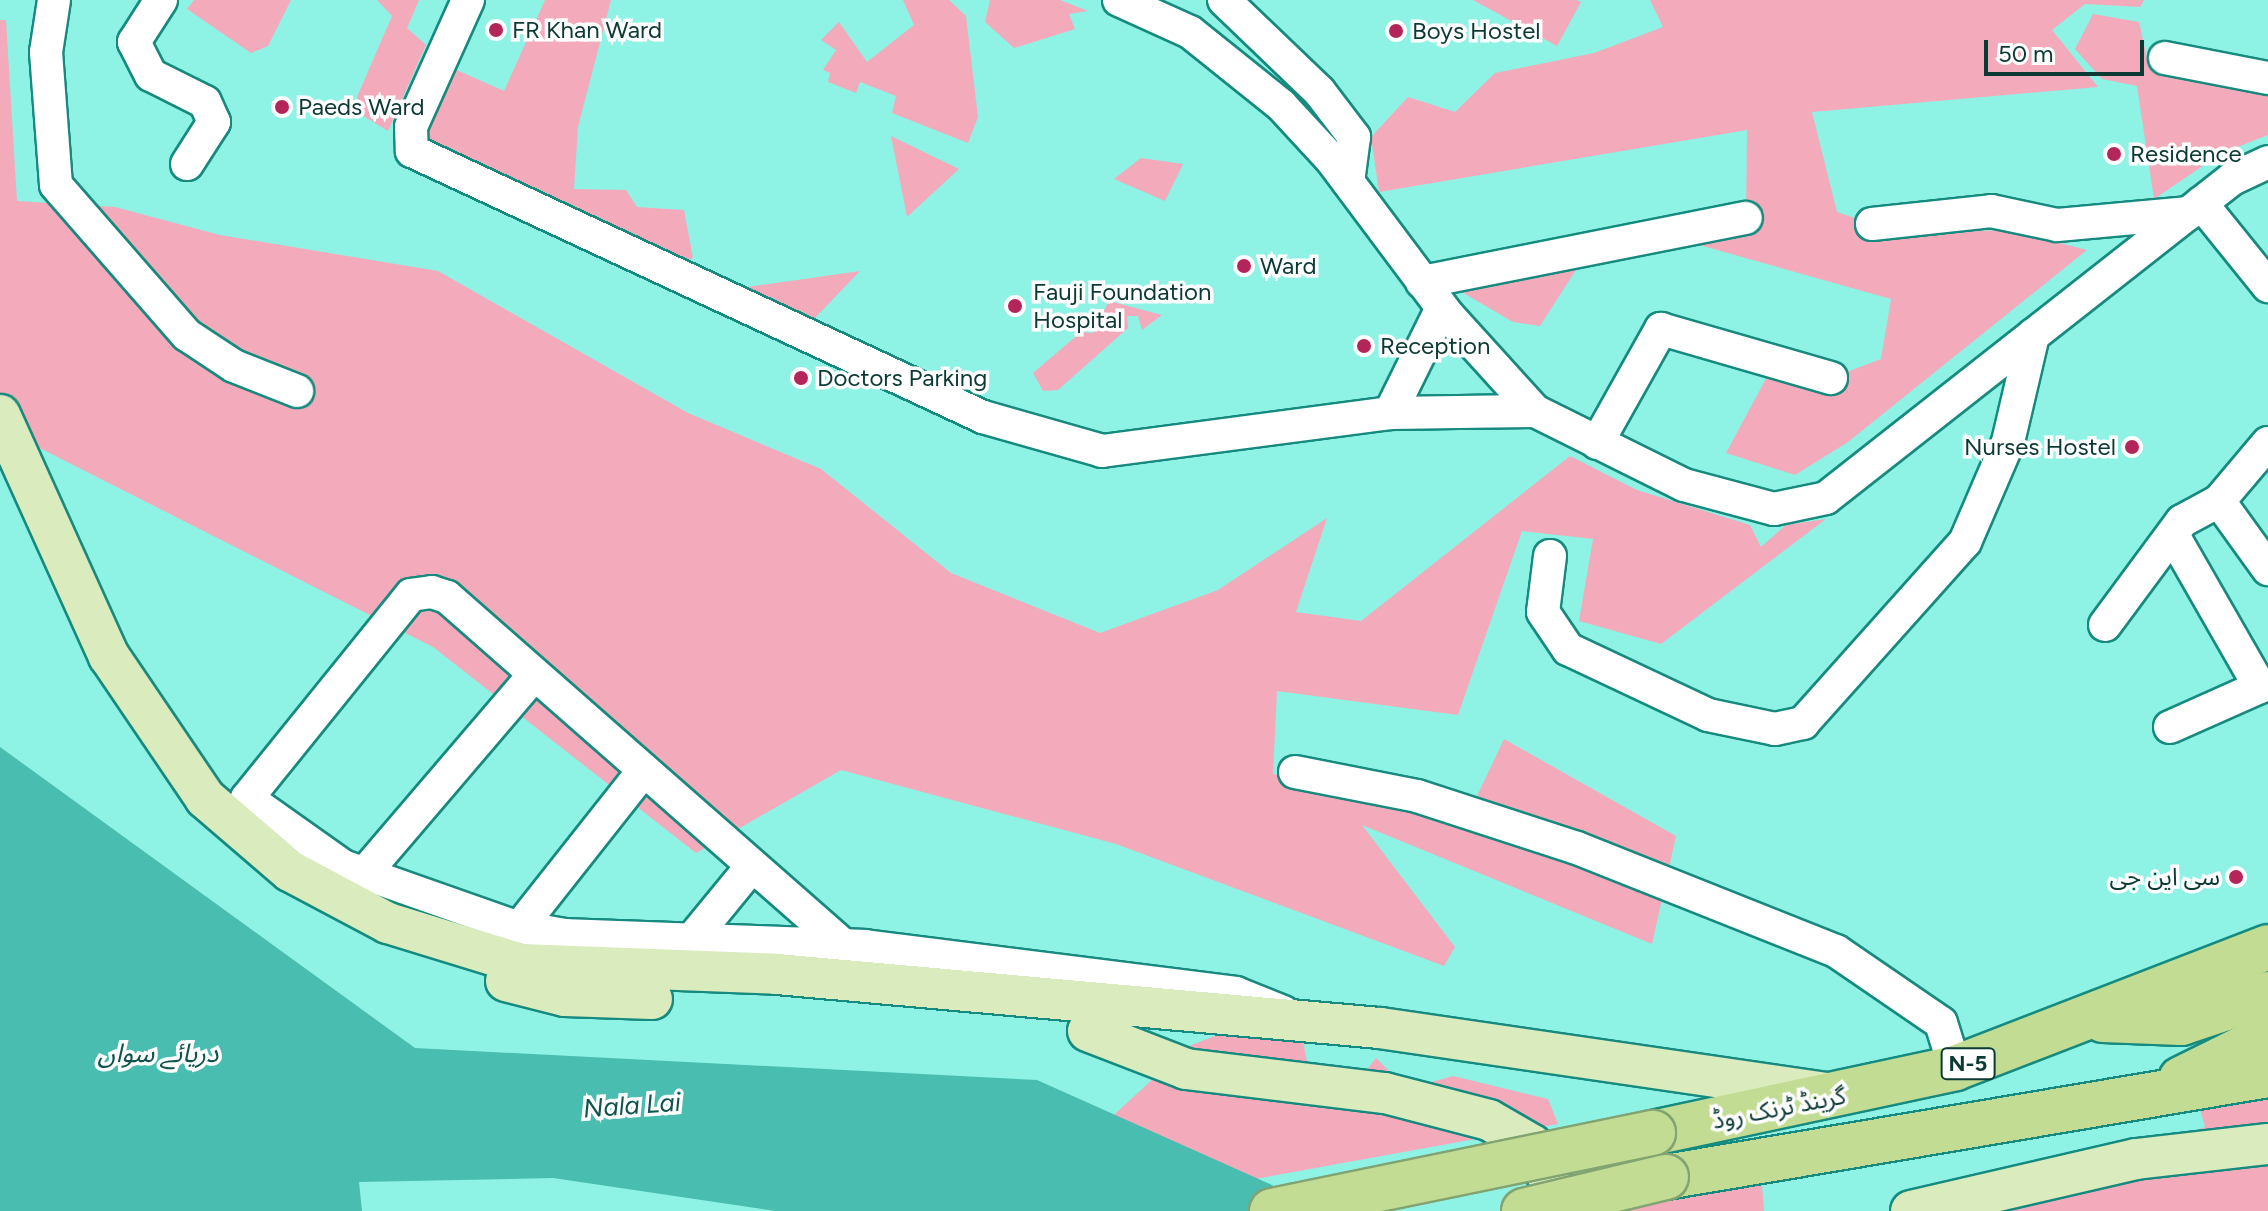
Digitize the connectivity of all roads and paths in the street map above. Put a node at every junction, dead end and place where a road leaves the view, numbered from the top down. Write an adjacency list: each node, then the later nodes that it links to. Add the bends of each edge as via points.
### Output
1 (54, 0): 21 (street, via 46,52 56,185 187,335 234,366)
2 (161, 0): 9 (street, via 134,42 151,75 205,102 214,122)
3 (468, 0): 23 (street, via 411,127 412,151 983,417 1102,451)
4 (1119, 0): 10 (street, via 1190,32 1239,67)
5 (1224, 0): 10 (street, via 1319,91 1354,137)
6 (2165, 58): 7 (street)
7 (2268, 78)
8 (2268, 162): 11 (street)
9 (187, 164)
10 (1348, 182): 16 (street)
11 (2195, 208): 14 (street); 15 (street); 17 (street)
12 (1746, 218): 16 (street)
13 (1872, 224): 14 (street, via 1991,211)
14 (2089, 225): 15 (street)
15 (2114, 272): 19 (street)
16 (1422, 282): 18 (street)
17 (2268, 286)
18 (1442, 308): 22 (street); 23 (street)
19 (2033, 335): 25 (street, via 1826,498 1774,509 1684,485); 30 (street, via 2008,442 1965,542 1803,723 1775,729 1708,715 1568,649 1543,612)
20 (1831, 378): 25 (street, via 1661,329)
21 (297, 391)
22 (1535, 411): 23 (street); 25 (street)
23 (1390, 413)
24 (0, 415): 45 (main road, via 109,656 195,786 290,871 388,923 521,964 777,974)
25 (1597, 443)
26 (2268, 443): 28 (street)
27 (0, 458): 46 (main road, via 113,711 162,782 216,838 350,926 399,949 565,996 859,1004 1002,1015)
28 (2219, 501): 29 (street, via 2182,521); 31 (street)
29 (2174, 537): 32 (street); 34 (street, via 2260,687)
30 (1550, 556)
31 (2268, 569)
32 (2105, 625)
33 (534, 675): 35 (street); 38 (street); 38 (street, via 447,597 411,595 247,798)
34 (2170, 727)
35 (643, 771): 37 (street); 39 (street)
36 (1295, 772): 48 (street, via 1417,796 1577,848 1836,951 1941,1023)
37 (752, 866): 40 (street); 41 (street)
38 (364, 874): 39 (street)
39 (520, 927): 40 (street)
40 (693, 938): 41 (street)
41 (842, 944): 45 (street, via 1236,993)
42 (2268, 947): 44 (highway, گرینڈ ٹرنک روڈ / N-5)
43 (2268, 994): 44 (highway, via 2181,1023)
44 (2096, 1019): 48 (highway, گرینڈ ٹرنک روڈ / N-5)
45 (1305, 1022): 51 (main road)
46 (1088, 1031): 52 (main road, via 1498,1062); 56 (main road, via 1186,1069 1385,1093 1489,1120 1532,1145)
47 (2268, 1036): 50 (highway, via 2196,1068)
48 (1955, 1068): 51 (highway, گرینڈ ٹرنک روڈ / N-5)
49 (2268, 1075): 50 (highway, گرینڈ ٹرنک روڈ)
50 (2165, 1092): 55 (highway, گرینڈ ٹرنک روڈ, bridge, via 1666,1177)
51 (1843, 1096): 52 (highway, گرینڈ ٹرنک روڈ / N-5)
52 (1766, 1111): 54 (highway, گرینڈ ٹرنک روڈ / N-5, bridge)
53 (2268, 1144): 57 (main road, via 2136,1159)
54 (1272, 1211)
55 (1524, 1211)
56 (1565, 1211)
57 (1911, 1211)

